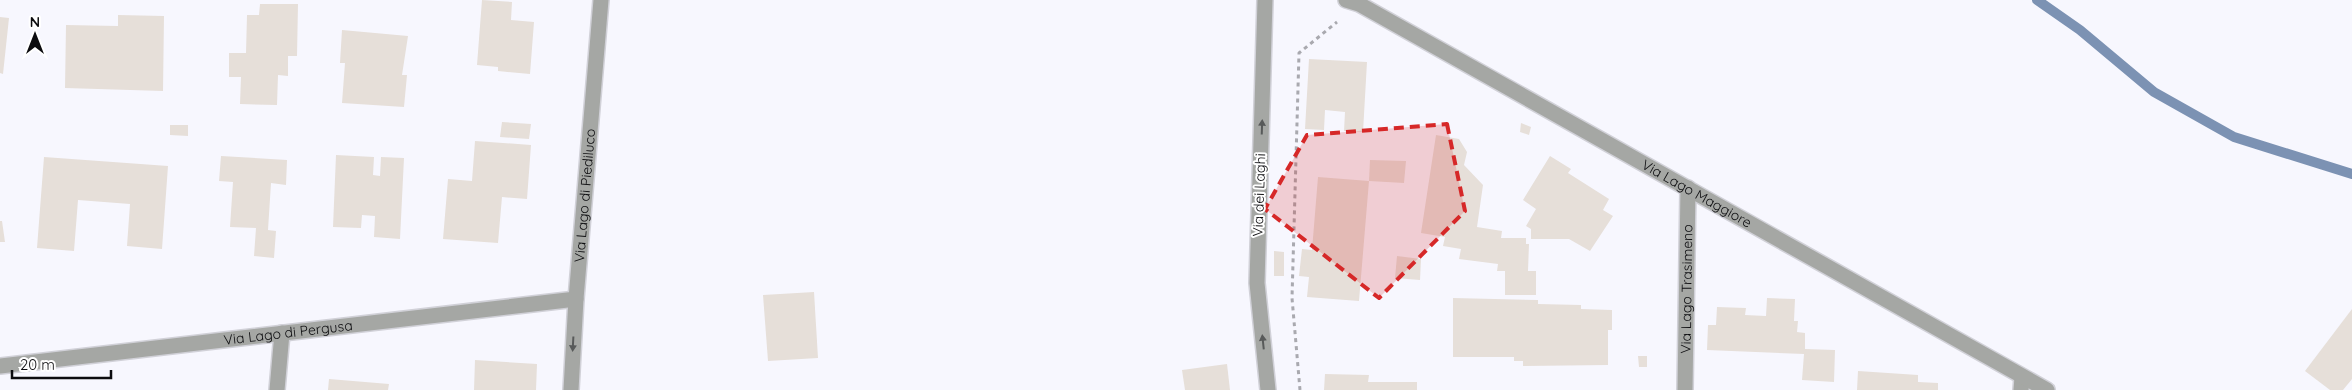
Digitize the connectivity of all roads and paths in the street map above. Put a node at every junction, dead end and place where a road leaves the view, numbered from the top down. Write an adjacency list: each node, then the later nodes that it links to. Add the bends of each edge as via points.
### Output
1 (601, 0): 5 (street, Via Lago di Piediluco)
2 (1264, 0): 11 (street, Via dei Laghi, one-way to 2, via 1257,283)
3 (1353, 2): 4 (street, Via Lago Maggiore); 12 (path, via 1299,53 1292,298)
4 (1688, 188): 8 (street, Via Lago Maggiore); 13 (street, Via Lago Trasimeno)
5 (576, 299): 6 (street, Via Lago di Pergusa); 10 (street, Via Lago di Piediluco, one-way to 10)
6 (282, 333): 7 (street, Via Lago di Pergusa); 9 (street)
7 (0, 366)
8 (2022, 384): 14 (street, Via Lago Maggiore)
9 (277, 390)
10 (571, 390)
11 (1268, 390)
12 (1300, 390)
13 (1685, 390)
14 (2047, 390)

